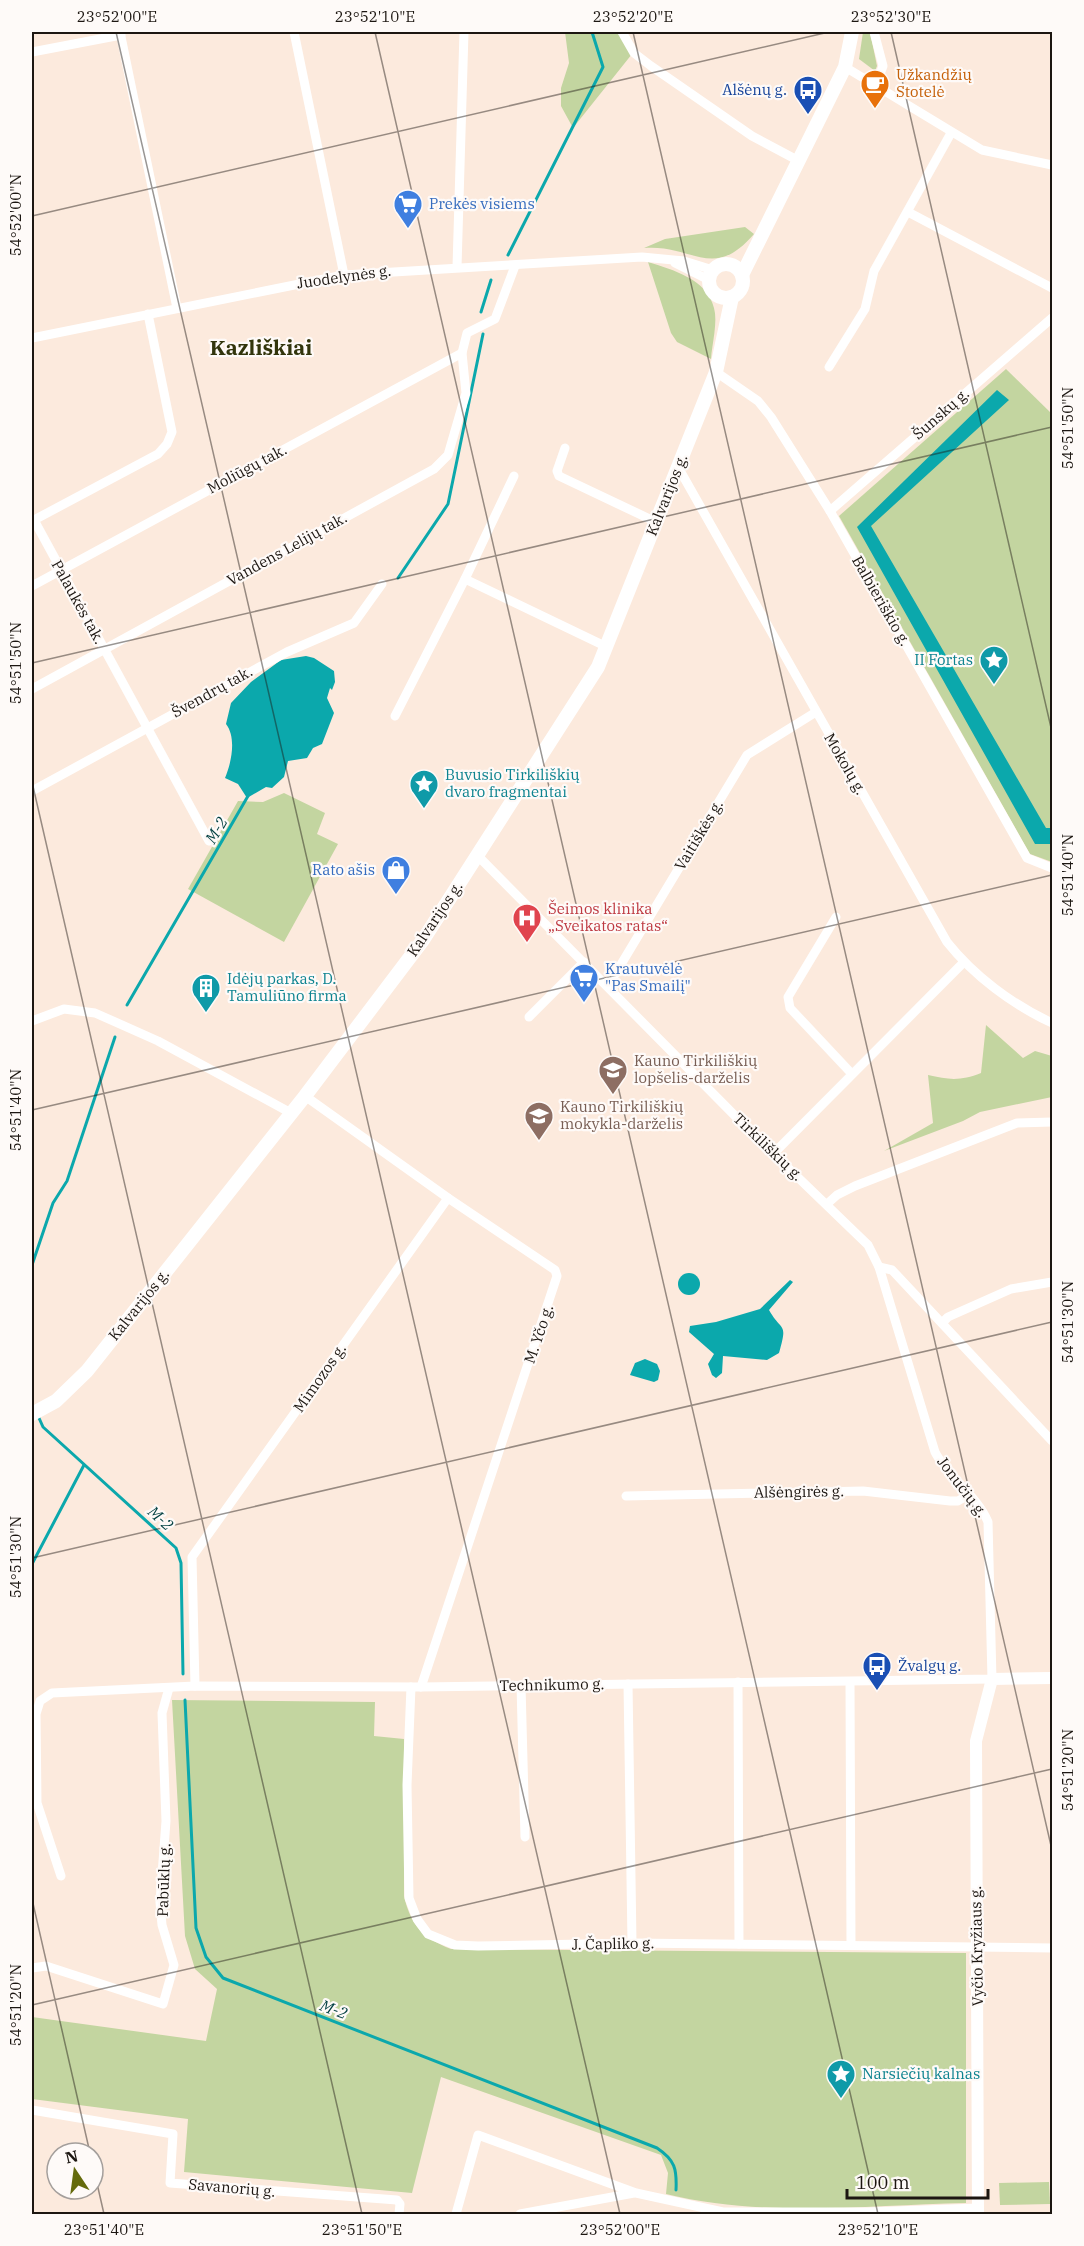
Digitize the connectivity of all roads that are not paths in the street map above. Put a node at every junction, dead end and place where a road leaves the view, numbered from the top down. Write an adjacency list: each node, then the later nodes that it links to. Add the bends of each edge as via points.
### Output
1 (294, 32): 18 (street)
2 (464, 32): 17 (street)
3 (622, 32): 11 (street, via 634,53 651,66 752,136)
4 (852, 32): 8 (main road)
5 (874, 32): 9 (street, via 883,66)
6 (120, 33): 7 (street); 24 (street)
7 (32, 52)
8 (845, 67): 9 (street); 11 (main road)
9 (876, 84): 10 (street)
10 (951, 133): 12 (street, via 982,150); 13 (street)
11 (799, 161): 14 (main road)
12 (1053, 165)
13 (908, 212): 21 (street); 30 (street, via 874,272 865,309)
14 (768, 228): 15 (main road); 20 (main road)
15 (732, 265): 19 (main road, via 722,265); 20 (main road)
16 (515, 266): 17 (street, Juodelynės g.); 19 (street, Juodelynės g., via 662,257); 29 (street, via 495,319 467,333)
17 (457, 267): 18 (street, Juodelynės g.)
18 (344, 275): 24 (street, Juodelynės g.)
19 (711, 275): 22 (main road)
20 (742, 275): 23 (main road, via 740,290)
21 (1053, 288)
22 (716, 295): 23 (main road); 28 (main road, Kalvarijos g.)
23 (732, 297): 28 (main road, Kalvarijos g.)
24 (177, 308): 25 (street, Juodelynės g.)
25 (148, 314): 27 (street, Juodelynės g.); 37 (street, Palaukės tak., via 172,432 158,454 34,520)
26 (1053, 318): 35 (street, Šunskų g.)
27 (32, 338)
28 (722, 349): 31 (main road, Kalvarijos g.)
29 (462, 353): 37 (street, Moliūgų tak.); 42 (street, Vandens Lelijų tak., via 466,393 448,455 434,469)
30 (829, 366)
31 (716, 372): 33 (main road, Kalvarijos g.); 35 (street, Balbieriškio g., via 758,401)
32 (565, 448): 36 (street, via 556,471 559,476)
33 (678, 467): 36 (main road, Kalvarijos g.); 44 (street, Mokolų g.)
34 (514, 476): 38 (street)
35 (830, 511): 50 (street, Balbieriškio g., via 1027,858)
36 (656, 522): 41 (main road, Kalvarijos g.)
37 (60, 571): 40 (street, Moliūgų tak.); 42 (street, Palaukės tak.)
38 (465, 579): 41 (street); 45 (street)
39 (382, 584): 46 (street, Švendrų tak., via 354,624 287,652)
40 (32, 586)
41 (607, 647): 49 (main road, Kalvarijos g.)
42 (104, 649): 43 (street, Vandens Lelijų tak.); 46 (street, Palaukės tak.)
43 (32, 689)
44 (816, 712): 53 (street, Mokolų g., via 947,942); 54 (street, Vaitiškės g., via 747,755)
45 (394, 716)
46 (146, 728): 47 (street, Švendrų tak.); 48 (street, Palaukės tak.)
47 (32, 791)
48 (209, 841)
49 (477, 855): 52 (street, Tirkiliškių g.); 59 (main road, Kalvarijos g., via 423,940)
50 (1053, 867)
51 (836, 917): 58 (street, via 788,997 789,1008)
52 (584, 962): 54 (street, Tirkiliškių g.); 55 (street)
53 (963, 963): 57 (street, Mokolų g., via 1025,1011); 58 (street)
54 (607, 984): 62 (street, Tirkiliškių g.)
55 (529, 1017)
56 (32, 1021): 60 (street, via 64,1009 95,1013 158,1041)
57 (1053, 1023)
58 (852, 1074): 62 (street)
59 (305, 1096): 60 (main road, Kalvarijos g.); 63 (street, M. Yčo g.)
60 (291, 1113): 68 (main road, Kalvarijos g., via 87,1371 56,1401)
61 (1053, 1122): 64 (street, via 1017,1123 855,1186)
62 (774, 1153): 64 (street, Tirkiliškių g.)
63 (448, 1198): 78 (street, Mimozos g., via 192,1557); 79 (street, M. Yčo g., via 555,1270 557,1282)
64 (827, 1204): 65 (street, Tirkiliškių g., via 868,1245)
65 (879, 1267): 67 (street, Tirkiliškių g., via 892,1270); 70 (street, Jonučių g., via 935,1452)
66 (1053, 1282): 67 (street, via 1011,1289)
67 (943, 1322): 69 (street, Tirkiliškių g.)
68 (32, 1414)
69 (1053, 1441)
70 (968, 1495): 71 (street, Alšėngirės g., via 950,1502 863,1491); 73 (street, Jonučių g., via 985,1515 990,1532)
71 (626, 1496)
72 (1053, 1678): 73 (street, Technikumo g.)
73 (992, 1679): 75 (street, Technikumo g.); 87 (street, Vyčio Kryžiaus g., via 976,1742)
74 (738, 1682): 75 (street, Technikumo g.); 76 (street, Technikumo g.); 85 (street)
75 (850, 1682): 86 (street)
76 (628, 1684): 77 (street, Technikumo g.); 84 (street)
77 (521, 1685): 79 (street, Technikumo g.); 82 (street)
78 (195, 1686): 79 (street, Technikumo g.); 80 (street, Technikumo g.)
79 (416, 1687): 84 (street, J. Čapliko g., via 407,1785 409,1898 423,1928 454,1945)
80 (169, 1688): 81 (street, Technikumo g., via 52,1693 40,1701); 89 (street, Pabūklų g., via 162,1713 166,1821 160,1902 162,1925 174,1965 163,2004 46,1966)
81 (33, 1729): 83 (street, via 37,1803)
82 (525, 1837)
83 (61, 1876)
84 (632, 1943): 85 (street, J. Čapliko g.)
85 (739, 1944): 86 (street, J. Čapliko g.)
86 (851, 1945): 87 (street, J. Čapliko g.)
87 (976, 1947): 88 (street, J. Čapliko g.); 92 (street, Vyčio Kryžiaus g., via 980,2078)
88 (1053, 1948)
89 (32, 1968)
90 (32, 2110): 94 (street, Savanorių g., via 173,2134 170,2183 397,2200)
91 (636, 2193): 93 (street, via 690,2207 749,2214); 95 (street, via 478,2135); 96 (street)
92 (978, 2211): 93 (street)
93 (867, 2213)
94 (399, 2214)
95 (456, 2214)
96 (520, 2214)

